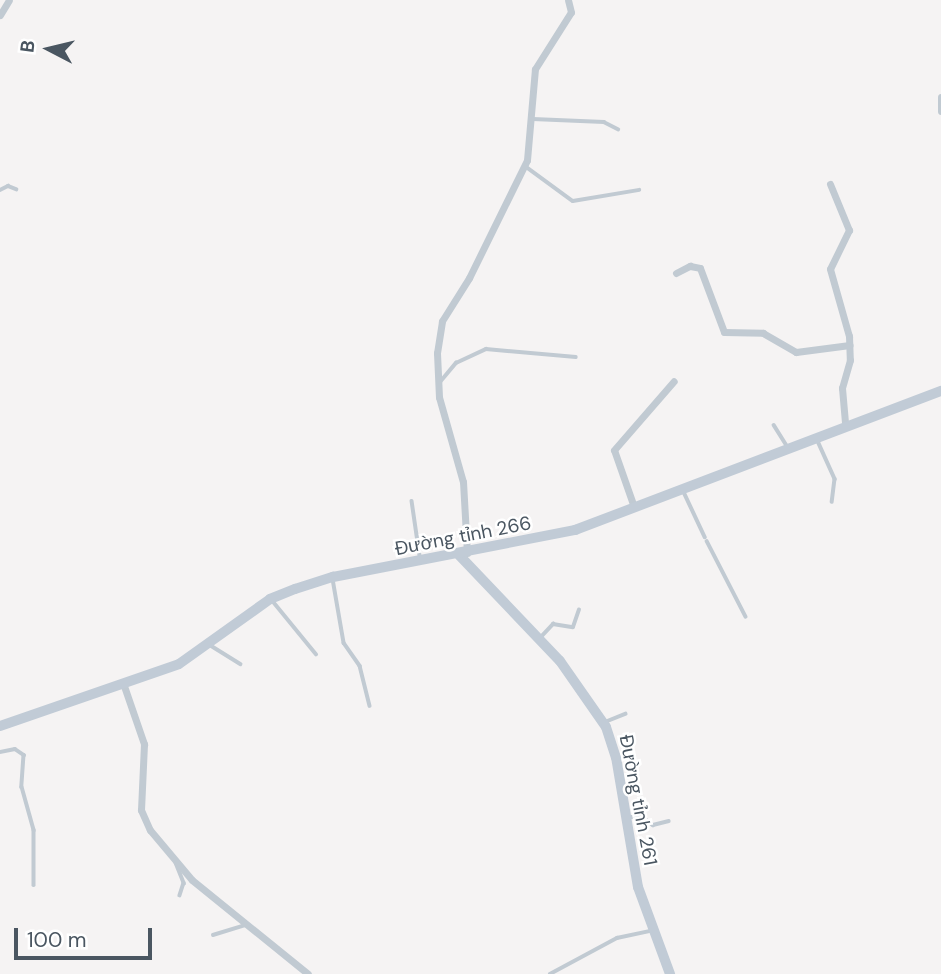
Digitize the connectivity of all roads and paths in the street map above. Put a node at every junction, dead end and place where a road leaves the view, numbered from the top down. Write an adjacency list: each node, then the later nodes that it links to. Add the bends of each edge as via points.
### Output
1 (9, 0): 3 (street)
2 (568, 0): 6 (street, via 571,12 535,69)
3 (0, 15)
4 (941, 97): 5 (street)
5 (941, 111)
6 (533, 119): 7 (lane, via 604,122); 8 (street)
7 (618, 130)
8 (525, 166): 12 (lane, via 573,201); 17 (street, via 469,278 444,313 437,352)
9 (830, 184): 14 (street, via 849,230 830,275)
10 (16, 189): 11 (lane)
11 (0, 190)
12 (639, 190)
13 (676, 273): 14 (street, via 690,266 700,268 724,332 763,333 796,352)
14 (850, 345): 20 (street, via 842,388)
15 (576, 358): 17 (lane, via 486,349 456,363)
16 (674, 381): 26 (street, via 614,450)
17 (438, 384): 27 (street, via 463,482)
18 (941, 391): 20 (main road, Đường tỉnh 266)
19 (774, 425): 22 (lane)
20 (845, 426): 21 (main road, Đường tỉnh 266)
21 (816, 437): 22 (main road, Đường tỉnh 266); 25 (lane, via 835,479)
22 (788, 448): 23 (main road, Đường tỉnh 266)
23 (682, 488): 26 (main road, Đường tỉnh 266); 32 (lane)
24 (412, 501): 28 (lane)
25 (832, 502)
26 (634, 508): 27 (main road, Đường tỉnh 266, via 563,534)
27 (463, 554): 28 (main road, Đường tỉnh 266); 33 (main road, Đường tỉnh 261)
28 (421, 562): 29 (main road, Đường tỉnh 266)
29 (333, 577): 30 (main road, Đường tỉnh 266); 38 (lane, via 344,643 360,666)
30 (271, 599): 34 (main road, Đường tỉnh 266); 35 (lane)
31 (579, 610): 33 (lane, via 573,627 553,624)
32 (746, 617)
33 (540, 639): 40 (main road, Đường tỉnh 261)
34 (208, 644): 36 (lane); 37 (main road, Đường tỉnh 266, via 179,664)
35 (316, 654)
36 (241, 664)
37 (123, 683): 41 (main road, Đường tỉnh 266); 45 (street, via 144,744 141,810 150,830)
38 (370, 706)
39 (625, 714): 40 (lane)
40 (603, 722): 43 (main road, Đường tỉnh 261, via 614,747)
41 (0, 726)
42 (0, 752): 46 (lane, via 15,749 24,755 22,787 34,830)
43 (626, 817): 44 (lane, via 643,817 653,825); 49 (main road, Đường tỉnh 261, via 635,874)
44 (669, 821)
45 (176, 857): 47 (lane, via 184,883); 48 (street, via 192,880)
46 (34, 885)
47 (180, 895)
48 (246, 925): 50 (lane); 51 (street)
49 (653, 930): 52 (lane, via 617,938); 53 (main road, Đường tỉnh 261)
50 (213, 935)
51 (308, 974)
52 (550, 974)
53 (670, 974)

